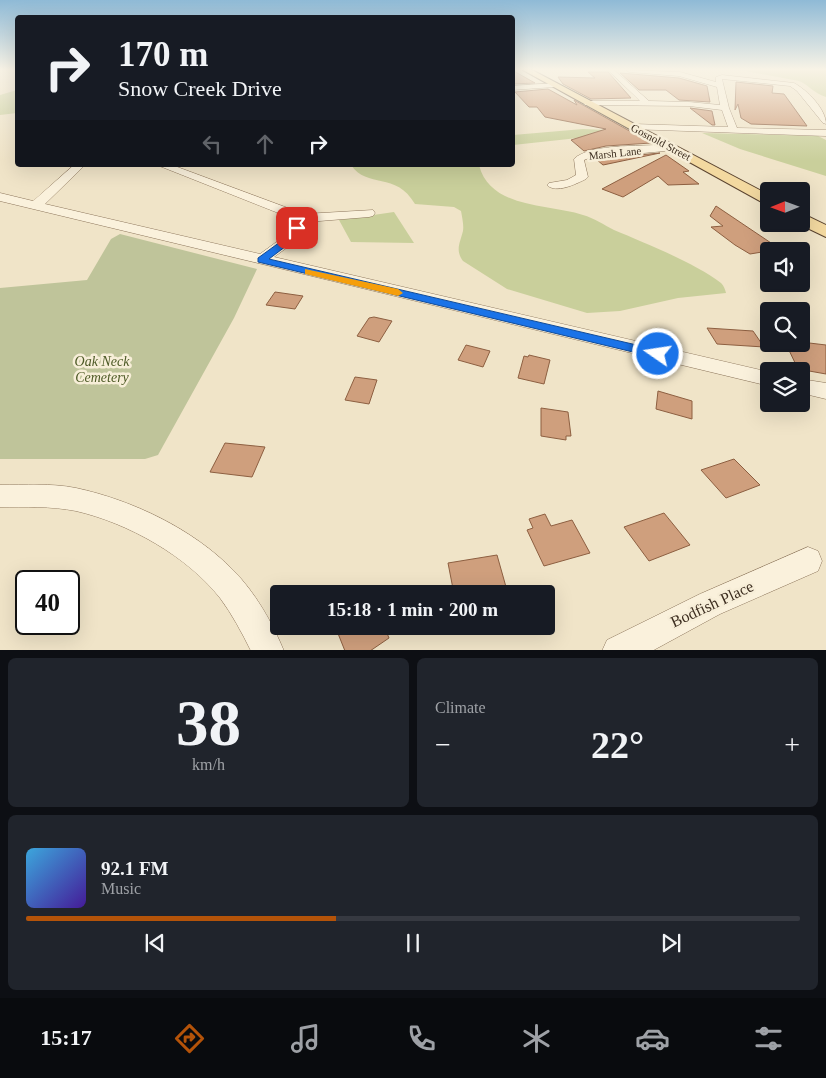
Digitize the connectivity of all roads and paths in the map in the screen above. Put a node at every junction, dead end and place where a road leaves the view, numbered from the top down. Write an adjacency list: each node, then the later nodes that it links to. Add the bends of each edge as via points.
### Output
1 (583, 100): 5 (main road, Gosnold Street)
2 (642, 100): 6 (street)
3 (723, 100): 7 (street)
4 (809, 100): 8 (street)
5 (588, 103): 6 (street); 9 (main road, Gosnold Street)
6 (646, 104): 7 (street)
7 (725, 108): 10 (street)
8 (826, 121)
9 (633, 127): 10 (street); 12 (main road, Gosnold Street)
10 (734, 131): 11 (street)
11 (826, 133)
12 (673, 148): 15 (street, Marsh Lane, via 585,156 579,159 582,177); 16 (main road, Gosnold Street)
13 (78, 167): 18 (street)
14 (167, 167): 20 (street)
15 (553, 185)
16 (760, 196)
17 (0, 197): 18 (street)
18 (35, 206): 23 (street)
19 (369, 213): 20 (street)
20 (303, 218): 23 (street, via 291,238)
21 (810, 223): 22 (main road)
22 (826, 232)
23 (262, 260): 24 (street)
24 (760, 377)
25 (810, 388): 26 (street)
26 (826, 391)
27 (0, 496): 29 (street, via 78,500 120,514 170,538 223,580)
28 (808, 561): 30 (street, Bodfish Place, via 710,604)
29 (268, 650)
30 (618, 650)

